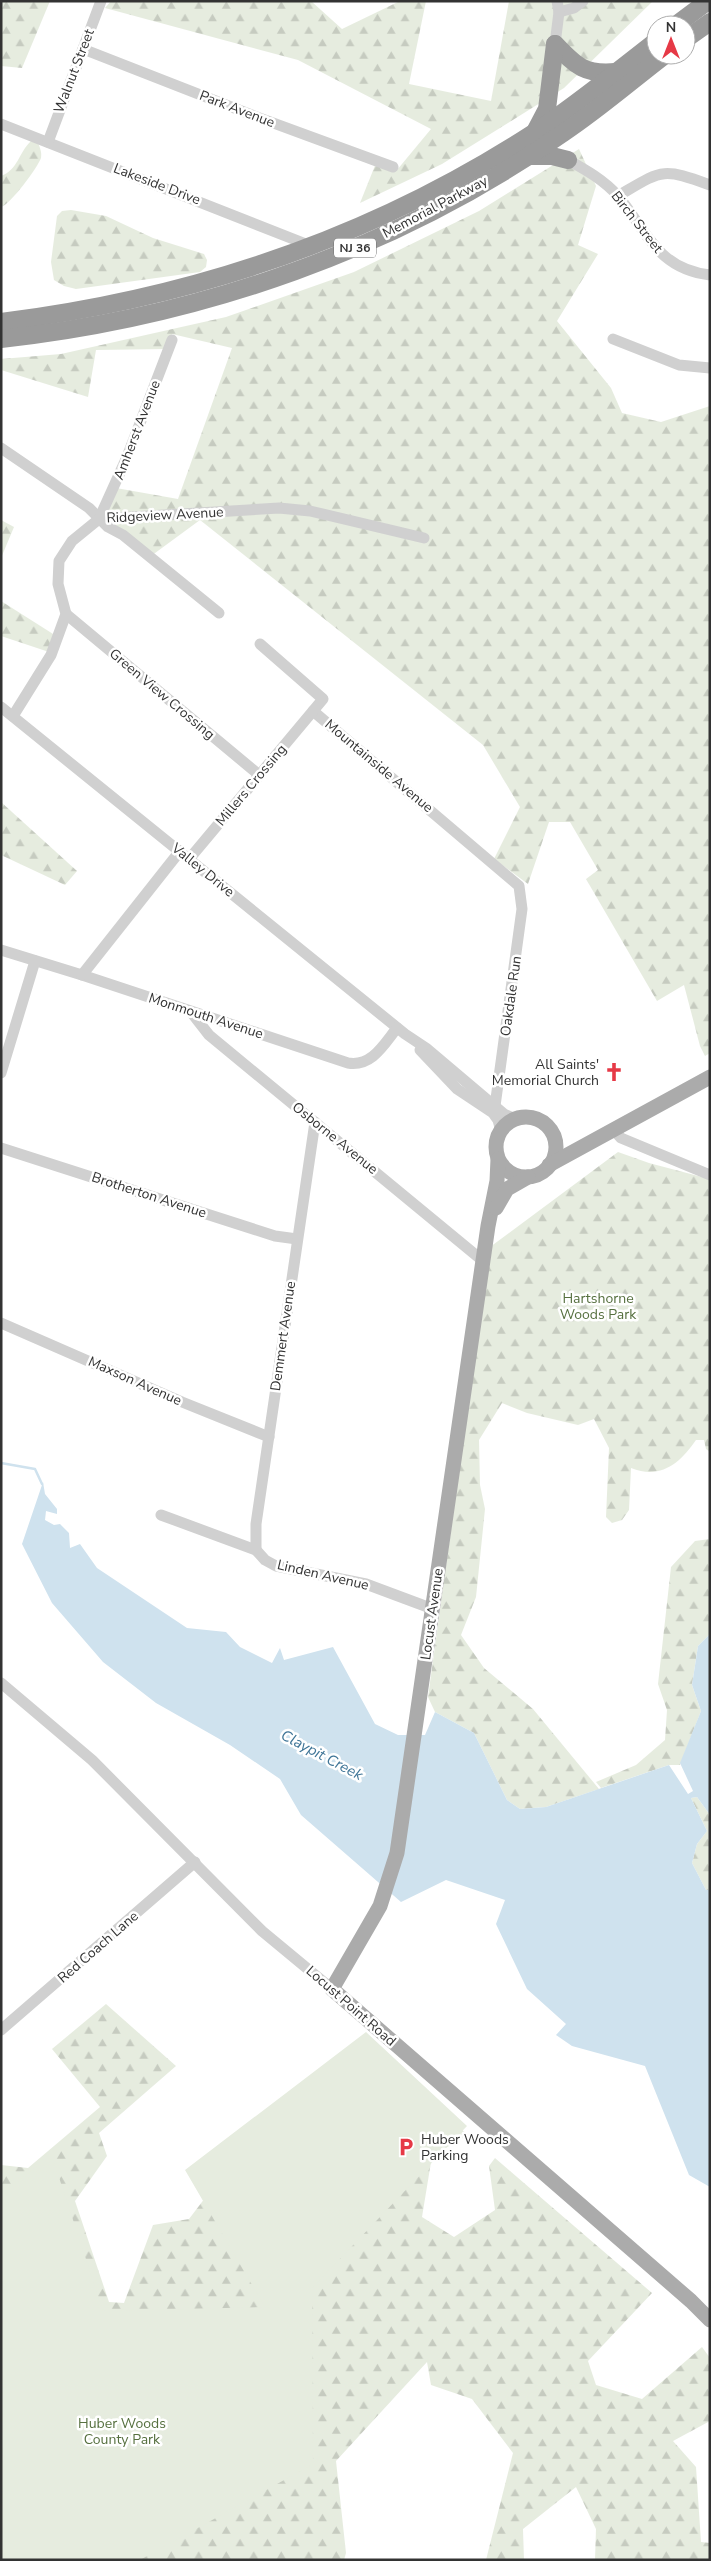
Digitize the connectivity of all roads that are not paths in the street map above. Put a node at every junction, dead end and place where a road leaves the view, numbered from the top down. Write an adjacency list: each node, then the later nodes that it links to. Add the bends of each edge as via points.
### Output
1 (101, 1): 11 (street, Walnut Street)
2 (582, 1): 4 (street, via 574,8)
3 (708, 1): 5 (highway)
4 (558, 7): 10 (street)
5 (689, 15)
6 (710, 22): 7 (highway)
7 (696, 32)
8 (710, 38): 9 (highway)
9 (696, 43)
10 (555, 44): 14 (highway, via 580,68); 16 (highway, via 547,108)
11 (83, 49): 18 (street, Walnut Street); 21 (street, Park Avenue)
12 (646, 49): 14 (highway, Memorial Parkway / NJ 36)
13 (652, 65): 17 (highway, Memorial Parkway / NJ 36)
14 (616, 72): 16 (highway, Memorial Parkway / NJ 36)
15 (1, 124): 18 (street, Lakeside Drive)
16 (536, 131): 24 (highway, Memorial Parkway / NJ 36, via 449,183 385,216)
17 (563, 133): 19 (highway, Memorial Parkway / NJ 36); 20 (highway, via 564,153)
18 (48, 142): 24 (street, Lakeside Drive)
19 (528, 156): 20 (highway); 27 (highway, Memorial Parkway / NJ 36, via 470,191 375,239 269,280 164,312)
20 (568, 160): 23 (street, Birch Street, via 603,180)
21 (393, 167)
22 (710, 185): 23 (street, via 677,173 663,172)
23 (618, 196): 25 (street, Birch Street, via 664,257 676,265)
24 (312, 247): 26 (highway, Memorial Parkway / NJ 36, via 231,275 161,294 62,314)
25 (710, 275)
26 (1, 322)
27 (1, 339)
28 (614, 339): 30 (street, via 679,365)
29 (172, 340): 32 (street, Amherst Avenue)
30 (710, 368)
31 (1, 448): 32 (street, via 89,508)
32 (100, 519): 33 (street, Ridgeview Avenue, via 278,508 310,511); 34 (street); 35 (street, Ridgeview Avenue, via 72,541 60,561 58,584)
33 (424, 538)
34 (219, 613)
35 (66, 614): 39 (street, via 51,655); 40 (street, Green View Crossing)
36 (260, 644): 38 (street, Mountainside Avenue, via 323,699)
37 (1, 706): 39 (street, Valley Drive)
38 (313, 711): 40 (street, Millers Crossing); 43 (street, Mountainside Avenue)
39 (13, 716): 41 (street, Valley Drive)
40 (258, 774): 42 (street, Millers Crossing)
41 (180, 850): 42 (street, Valley Drive); 46 (street)
42 (190, 858): 48 (street, Valley Drive)
43 (519, 886): 51 (street, Oakdale Run, via 522,909)
44 (1, 950): 45 (street, Monmouth Avenue)
45 (35, 961): 46 (street, Monmouth Avenue); 49 (street)
46 (82, 975): 47 (street, Monmouth Avenue)
47 (191, 1012): 48 (street, Monmouth Avenue, via 352,1064 372,1058); 53 (street, Osborne Avenue, via 209,1035)
48 (401, 1031): 51 (street, Valley Drive); 55 (street, Valley Drive, via 456,1089 496,1116)
49 (1, 1073)
50 (710, 1077): 54 (main road)
51 (495, 1106): 52 (street, Valley Drive)
52 (515, 1119): 55 (main road); 56 (main road, via 529,1117 540,1120 549,1128)
53 (315, 1122): 63 (street, Demmert Avenue); 64 (street, Osborne Avenue)
54 (612, 1130): 56 (main road, via 569,1146); 59 (main road); 60 (street, via 621,1138)
55 (501, 1131): 58 (main road, via 496,1144)
56 (554, 1141): 59 (main road, via 555,1152)
57 (1, 1148): 63 (street, Brotherton Avenue, via 275,1236)
58 (498, 1159): 61 (main road, via 512,1174); 62 (main road, Locust Avenue)
59 (549, 1165): 61 (main road, via 542,1172)
60 (710, 1175)
61 (528, 1177): 62 (main road, Locust Avenue, via 507,1189)
62 (488, 1226): 64 (main road, Locust Avenue)
63 (297, 1239): 66 (street, Demmert Avenue)
64 (483, 1261): 69 (main road, Locust Avenue)
65 (1, 1323): 66 (street, Maxson Avenue)
66 (269, 1437): 68 (street, Demmert Avenue, via 256,1524)
67 (161, 1515): 68 (street, Linden Avenue)
68 (256, 1550): 69 (street, Linden Avenue, via 276,1566 366,1584)
69 (433, 1609): 72 (main road, Locust Avenue, via 398,1845 385,1893 373,1920)
70 (1, 1683): 71 (street, Locust Point Road, via 92,1760)
71 (195, 1862): 72 (street, Locust Point Road, via 262,1931); 73 (street, Red Coach Lane)
72 (332, 1989): 74 (main road, Locust Point Road)
73 (1, 2030)
74 (710, 2320)

